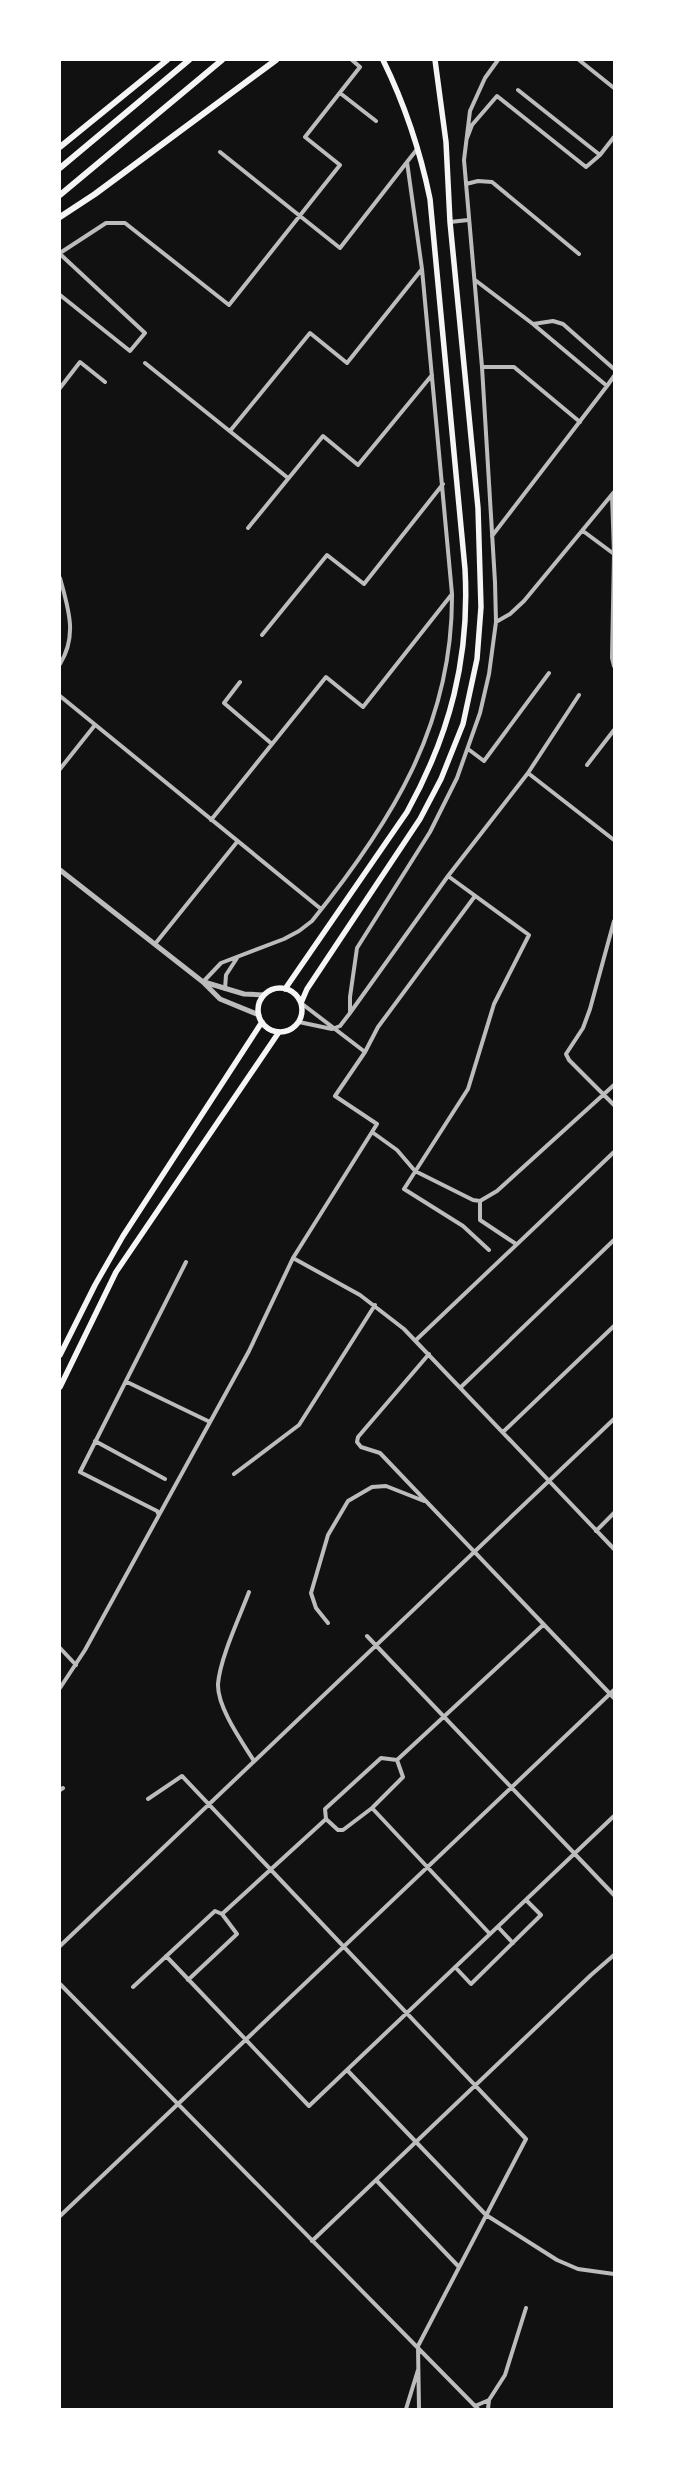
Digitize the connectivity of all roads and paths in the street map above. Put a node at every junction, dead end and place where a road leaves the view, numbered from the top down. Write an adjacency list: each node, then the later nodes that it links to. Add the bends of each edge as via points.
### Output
1 (167, 60): 16 (main road)
2 (189, 60): 21 (main road)
3 (222, 60): 23 (main road)
4 (276, 60): 25 (main road)
5 (352, 60): 12 (street, via 360,67)
6 (383, 60): 17 (main road, via 406,111)
7 (436, 60): 27 (main road, via 446,142)
8 (498, 60): 15 (street, via 485,78 470,111)
9 (579, 60): 10 (street)
10 (614, 88)
11 (518, 90): 19 (street)
12 (340, 93): 13 (street); 24 (street, via 305,137 340,165)
13 (376, 121)
14 (614, 137): 19 (street)
15 (466, 140): 19 (street, via 472,125 497,96 586,167); 22 (street)
16 (60, 147)
17 (418, 148): 20 (street); 80 (main road, via 430,199 466,569 467,603 460,671 441,739 411,806)
18 (220, 152): 24 (street)
19 (600, 155)
20 (407, 162): 24 (street, via 340,248); 30 (street)
21 (60, 168)
22 (466, 184): 26 (street); 29 (street, via 492,182)
23 (60, 195)
24 (300, 216): 28 (street, via 229,304 125,223 106,223)
25 (60, 217)
26 (468, 220): 27 (street); 31 (street)
27 (450, 222): 83 (main road, via 478,508 482,607 472,691 451,757 428,806 307,989)
28 (60, 254): 32 (street, via 145,333 130,351)
29 (579, 254)
30 (422, 269): 37 (street); 43 (street, via 347,363 310,333)
31 (475, 280): 33 (street); 35 (street)
32 (60, 295)
33 (533, 324): 36 (street, via 553,321 564,324); 40 (street)
34 (145, 363): 43 (street)
35 (482, 367): 42 (street, via 514,367); 49 (street)
36 (614, 369)
37 (432, 375): 44 (street, via 358,465 322,436); 45 (street)
38 (614, 376): 40 (street)
39 (105, 382): 41 (street, via 80,362)
40 (606, 386): 42 (street)
41 (60, 388)
42 (580, 422): 49 (street)
43 (230, 431): 44 (street)
44 (288, 478): 47 (street)
45 (443, 484): 53 (street); 55 (street, via 364,584 328,554)
46 (613, 493): 48 (street); 50 (street)
47 (248, 528)
48 (583, 531): 50 (street); 54 (street, via 524,601)
49 (492, 536): 54 (street)
50 (614, 554): 51 (street)
51 (614, 567): 57 (street)
52 (60, 578): 56 (street, via 71,621 66,654)
53 (452, 594): 64 (street, via 363,706 326,677); 75 (street, via 442,690 428,736 395,805)
54 (496, 622): 65 (street, via 485,692)
55 (262, 635)
56 (60, 664)
57 (614, 666)
58 (549, 673): 65 (street, via 484,761)
59 (240, 682): 64 (street, via 224,703)
60 (580, 695): 68 (street)
61 (60, 696): 62 (street)
62 (95, 725): 67 (street); 69 (street)
63 (614, 730): 66 (street)
64 (272, 744): 69 (street)
65 (468, 749): 84 (street, via 444,807 357,948)
66 (587, 765)
67 (60, 769)
68 (528, 773): 70 (street); 73 (street)
69 (211, 820): 71 (street)
70 (614, 840)
71 (237, 842): 75 (street); 77 (street)
72 (60, 870): 77 (street)
73 (448, 876): 74 (street); 84 (street)
74 (475, 896): 90 (street, via 378,1027); 96 (street, via 529,935 494,1004 468,1089)
75 (321, 909): 78 (street, via 299,931)
76 (614, 921): 92 (street, via 590,1009 583,1028 566,1054)
77 (155, 944): 79 (street)
78 (237, 958): 79 (street, via 221,963); 81 (street, via 226,975)
79 (203, 982): 81 (street); 85 (street, via 220,999)
80 (285, 988): 82 (main road); 83 (main road)
81 (225, 989): 82 (street)
82 (264, 995): 85 (main road)
83 (301, 1003): 87 (main road); 88 (street, via 317,1013)
84 (350, 1013): 88 (street, via 340,1026)
85 (259, 1015): 86 (main road)
86 (262, 1022): 89 (main road, via 272,1031); 107 (main road, via 124,1236)
87 (298, 1022): 88 (street); 89 (main road, via 287,1031)
88 (332, 1029): 90 (street)
89 (279, 1032): 109 (main road, via 116,1272)
90 (365, 1052): 94 (street, via 335,1096 377,1124)
91 (614, 1085): 92 (street)
92 (604, 1095): 93 (street); 97 (street, via 497,1191)
93 (614, 1105)
94 (372, 1132): 96 (street, via 397,1150); 101 (street)
95 (614, 1152): 99 (street)
96 (415, 1170): 97 (street); 100 (street, via 404,1189 463,1226)
97 (480, 1201): 99 (street, via 480,1220)
98 (614, 1240): 110 (street)
99 (516, 1244): 105 (street)
100 (489, 1250)
101 (293, 1258): 103 (street); 112 (street, via 249,1351)
102 (186, 1262): 108 (street)
103 (375, 1305): 105 (street); 115 (street, via 299,1425)
104 (614, 1326): 113 (street)
105 (416, 1340): 106 (street)
106 (429, 1354): 110 (street); 118 (street, via 356,1442 380,1453)
107 (60, 1355)
108 (127, 1382): 112 (street); 114 (street)
109 (60, 1387)
110 (461, 1387): 113 (street)
111 (614, 1418): 117 (street)
112 (210, 1422): 120 (street)
113 (503, 1432): 117 (street)
114 (94, 1442): 116 (street); 120 (street, via 80,1472 157,1511)
115 (234, 1474)
116 (165, 1479)
117 (549, 1480): 121 (street); 123 (street)
118 (427, 1502): 123 (street); 125 (street, via 386,1486 372,1487 348,1500 328,1534 311,1594 316,1608)
119 (614, 1513): 121 (street)
120 (159, 1515): 130 (street)
121 (596, 1531): 122 (street)
122 (614, 1550)
123 (474, 1552): 126 (street); 128 (street)
124 (249, 1592): 137 (street, via 218,1685 224,1708)
125 (328, 1623)
126 (543, 1625): 133 (street); 135 (street)
127 (367, 1636): 128 (street)
128 (377, 1645): 135 (street); 137 (street)
129 (60, 1648): 130 (street)
130 (76, 1665): 131 (street)
131 (60, 1688)
132 (614, 1690): 133 (street)
133 (610, 1694): 134 (street); 138 (street)
134 (614, 1698)
135 (445, 1717): 136 (street); 138 (street)
136 (397, 1760): 141 (street, via 403,1777); 143 (street, via 381,1758 326,1809)
137 (254, 1761): 140 (street)
138 (512, 1788): 144 (street); 145 (street)
139 (148, 1799): 140 (street, via 182,1776)
140 (208, 1805): 146 (street); 153 (street)
141 (372, 1808): 143 (street, via 343,1830 338,1830); 145 (street)
142 (614, 1816): 144 (street)
143 (326, 1819): 146 (street)
144 (574, 1854): 147 (street); 148 (street)
145 (428, 1868): 151 (street); 154 (street)
146 (271, 1870): 149 (street); 154 (street)
147 (614, 1895)
148 (526, 1900): 150 (street); 152 (street, via 542,1915)
149 (222, 1914): 156 (street, via 215,1911); 158 (street, via 236,1934)
150 (498, 1927): 151 (street); 152 (street)
151 (490, 1934): 157 (street)
152 (513, 1943): 157 (street, via 472,1984)
153 (60, 1946)
154 (343, 1948): 161 (street); 162 (street)
155 (614, 1955): 164 (street)
156 (166, 1956): 158 (street); 160 (street)
157 (455, 1968): 161 (street)
158 (188, 1980): 162 (street)
159 (60, 1984): 165 (street)
160 (133, 1987)
161 (406, 2014): 163 (street); 164 (street)
162 (246, 2040): 163 (street, via 309,2106); 165 (street)
163 (347, 2070): 166 (street)
164 (474, 2086): 166 (street); 168 (street, via 526,2139)
165 (178, 2104): 169 (street); 170 (street)
166 (416, 2142): 167 (street); 168 (street)
167 (376, 2180): 170 (street); 171 (street)
168 (486, 2215): 171 (street); 172 (street, via 558,2260 578,2269)
169 (60, 2216)
170 (312, 2241): 174 (street)
171 (459, 2267): 174 (street)
172 (614, 2274)
173 (526, 2308): 176 (street, via 504,2375)
174 (418, 2346): 175 (street); 177 (street)
175 (420, 2366): 178 (street); 179 (street)
176 (489, 2400): 177 (street); 180 (street)
177 (476, 2408)
178 (406, 2409)
179 (420, 2409)
180 (488, 2409)

